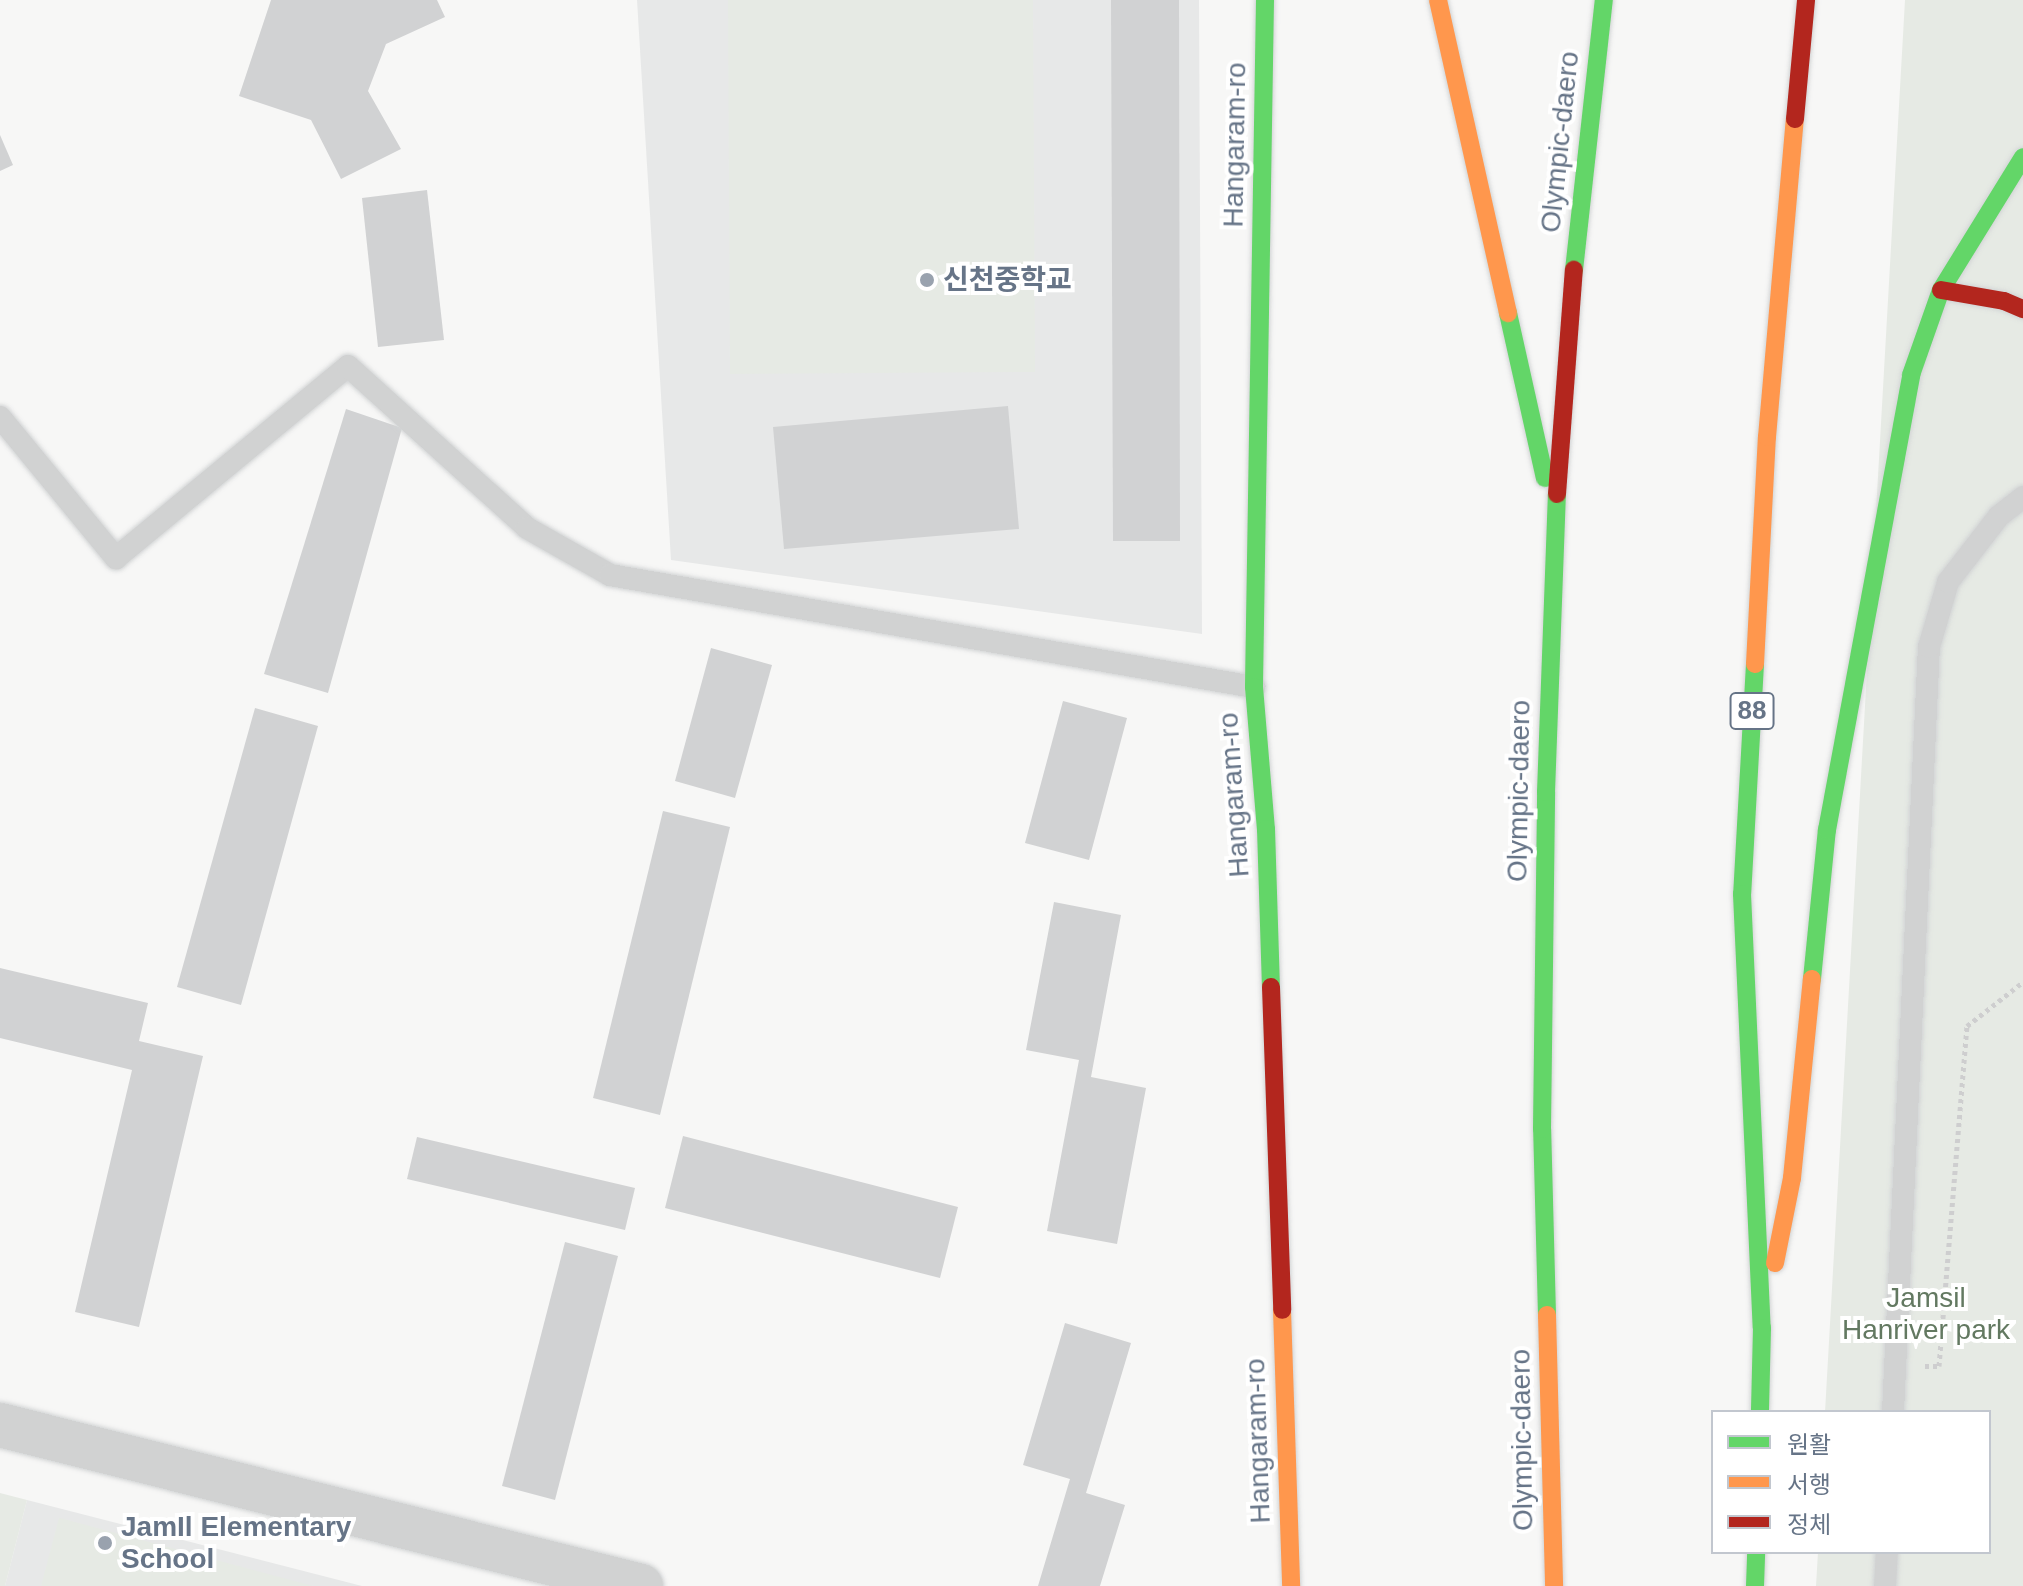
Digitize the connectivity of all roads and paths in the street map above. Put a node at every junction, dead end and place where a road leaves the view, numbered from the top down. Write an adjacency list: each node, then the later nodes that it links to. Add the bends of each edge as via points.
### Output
1 (1265, 0): 11 (main road, Hangaram-ro)
2 (1438, 0): 10 (main road)
3 (1604, 0): 10 (main road, Olympic-daero, via 1579,211)
4 (1806, 0): 13 (main road, 88, via 1767,437 1742,894)
5 (2023, 157): 6 (main road)
6 (1941, 290): 7 (main road); 13 (main road, via 1911,375 1827,830 1792,1178)
7 (2023, 309)
8 (0, 417): 11 (lane, via 116,558 348,366 527,528 610,575)
9 (2023, 497): 14 (lane, via 1999,516 1948,582 1929,647)
10 (1555, 523): 22 (main road, Olympic-daero, via 1542,1129)
11 (1254, 687): 21 (main road, Hangaram-ro, via 1266,829)
12 (2023, 982): 14 (path, via 1967,1026 1939,1366)
13 (1762, 1328): 15 (main road, 88)
14 (1895, 1367): 16 (lane)
15 (1760, 1410)
16 (1893, 1410)
17 (0, 1425): 20 (street)
18 (1756, 1554): 23 (main road)
19 (1887, 1554): 24 (lane)
20 (641, 1586)
21 (1291, 1586)
22 (1554, 1586)
23 (1755, 1586)
24 (1885, 1586)

